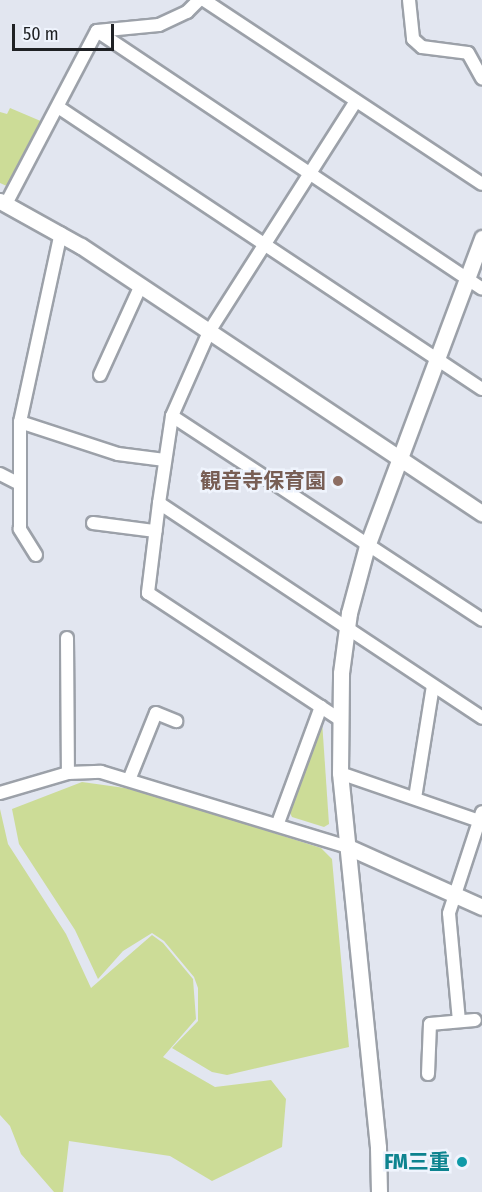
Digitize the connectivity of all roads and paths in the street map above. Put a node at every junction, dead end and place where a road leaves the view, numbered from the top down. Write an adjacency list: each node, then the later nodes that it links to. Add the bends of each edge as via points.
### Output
1 (199, 0): 4 (street, via 187,12 159,25)
2 (204, 0): 6 (street)
3 (409, 0): 5 (street, via 413,39 422,47 468,53)
4 (96, 31): 7 (street); 8 (street)
5 (482, 78)
6 (356, 101): 8 (street); 9 (street)
7 (58, 107): 10 (street); 13 (street)
8 (309, 174): 13 (street); 14 (street)
9 (482, 184)
10 (3, 202): 11 (street)
11 (61, 233): 15 (street); 22 (street)
12 (482, 238): 14 (street)
13 (265, 244): 17 (street); 18 (street)
14 (467, 279): 16 (street); 18 (street)
15 (141, 285): 17 (street); 19 (street)
16 (482, 289)
17 (209, 332): 21 (street); 23 (street)
18 (439, 359): 20 (street); 23 (street)
19 (100, 375)
20 (482, 388)
21 (172, 416): 24 (street); 31 (street)
22 (20, 422): 24 (street, via 118,454); 26 (street)
23 (399, 456): 28 (street); 31 (street)
24 (165, 460): 27 (street)
25 (0, 474): 26 (street)
26 (20, 484): 32 (street, via 20,529)
27 (159, 503): 30 (street); 34 (street)
28 (482, 513)
29 (93, 523): 30 (street)
30 (155, 531): 37 (street, via 148,593)
31 (367, 546): 33 (street); 34 (street)
32 (36, 555)
33 (482, 620)
34 (348, 629): 36 (street); 39 (street)
35 (67, 638): 41 (street)
36 (433, 686): 38 (street); 45 (street)
37 (321, 707): 39 (street); 47 (street)
38 (482, 718)
39 (339, 719): 42 (street)
40 (176, 721): 43 (street, via 156,713)
41 (68, 773): 43 (street, via 101,772); 44 (street)
42 (340, 773): 45 (street); 48 (street)
43 (129, 780): 47 (street)
44 (0, 793)
45 (415, 798): 46 (street)
46 (481, 818): 49 (street)
47 (278, 823): 48 (street)
48 (348, 847): 49 (street); 54 (street, via 378,1147)
49 (452, 894): 50 (street); 52 (street, via 449,914)
50 (482, 907)
51 (475, 1020): 52 (street)
52 (459, 1021): 53 (street, via 430,1024 426,1035)
53 (428, 1074)
54 (379, 1192)

